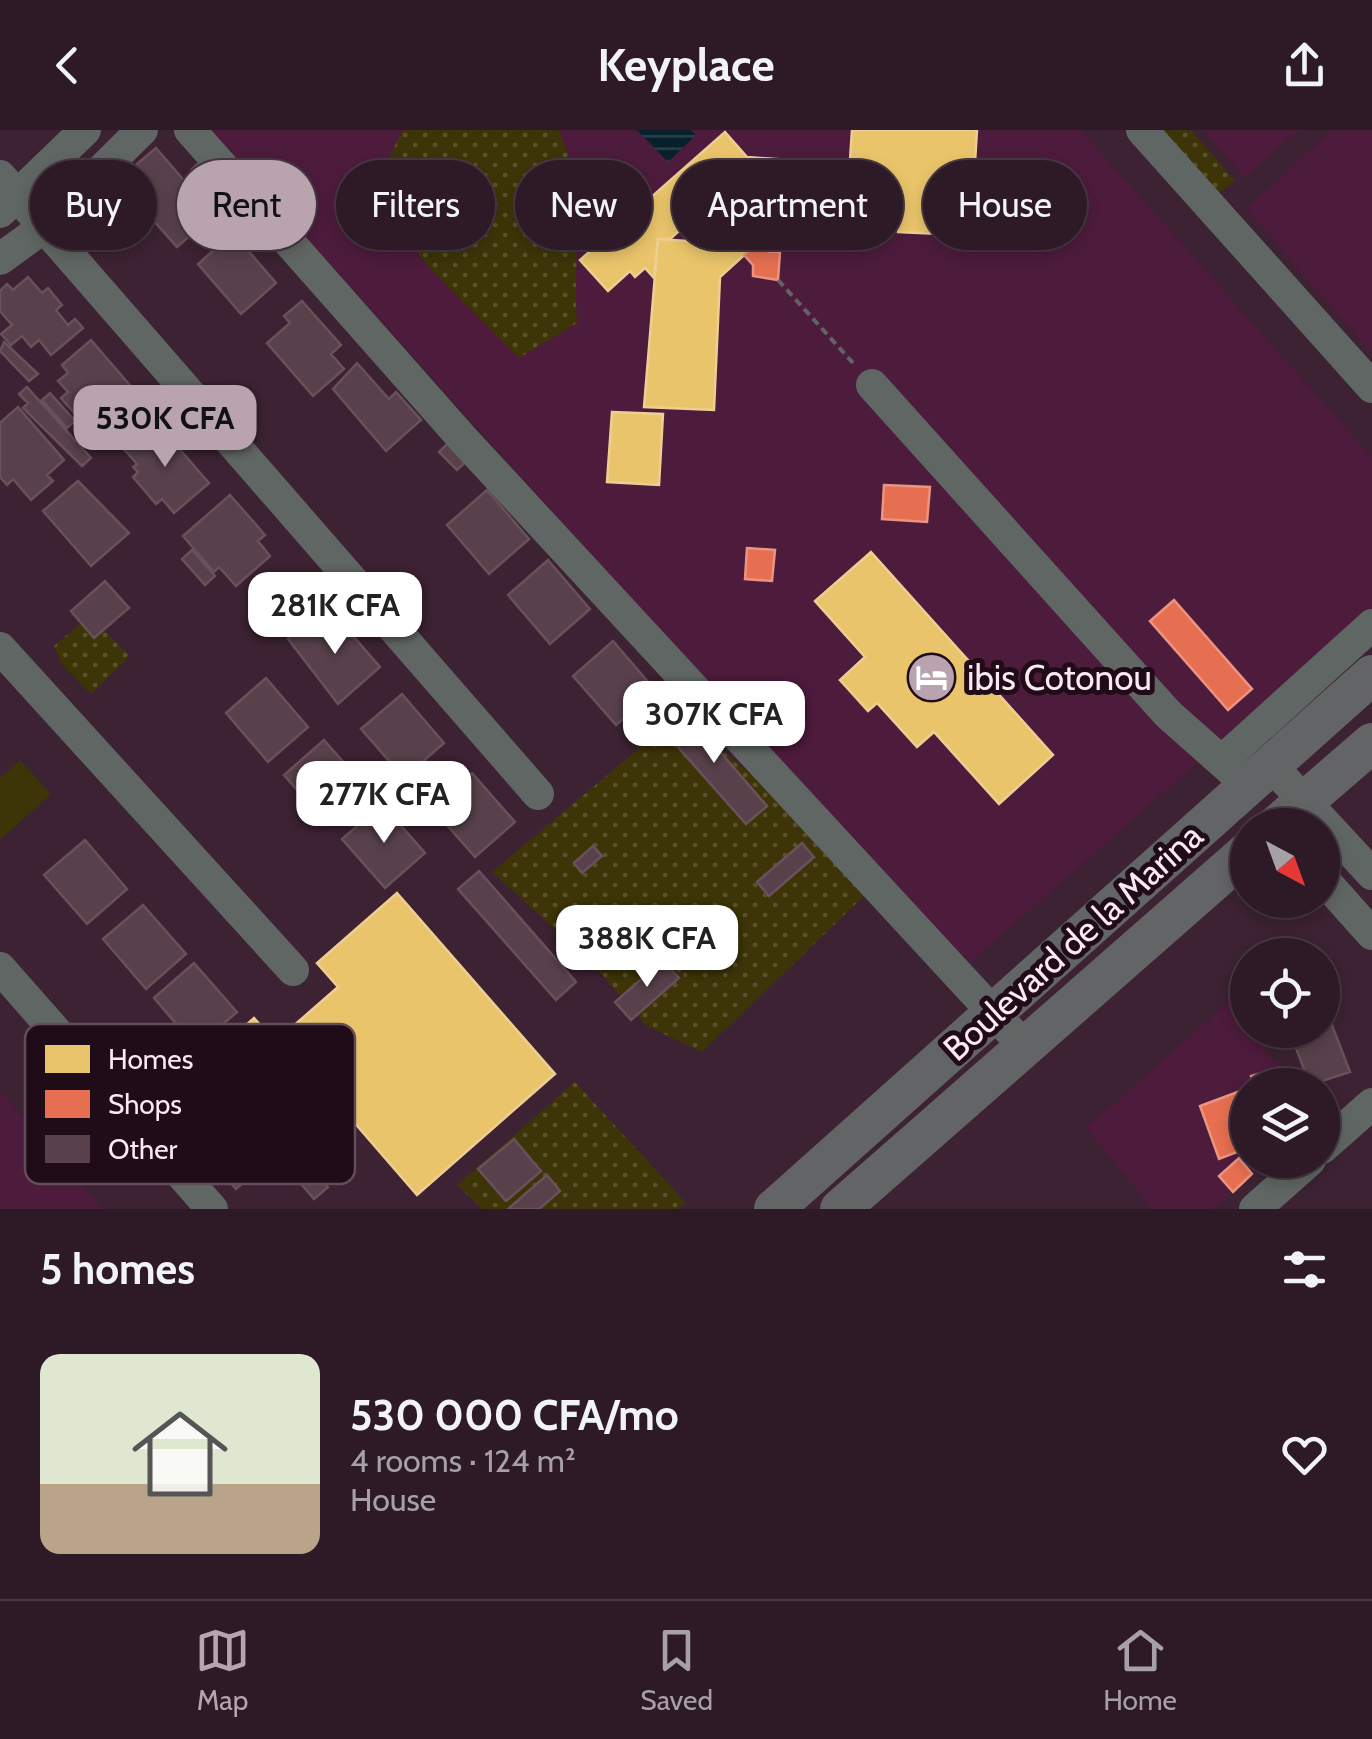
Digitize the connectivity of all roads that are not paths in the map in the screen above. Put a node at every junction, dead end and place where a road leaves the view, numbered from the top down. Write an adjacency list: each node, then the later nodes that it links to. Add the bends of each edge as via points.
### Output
1 (85, 130): 6 (street)
2 (142, 130): 5 (street)
3 (190, 130): 28 (street, via 463,439)
4 (1142, 130): 12 (street)
5 (112, 160)
6 (6, 194): 7 (street)
7 (30, 215)
8 (30, 237): 10 (street)
9 (64, 250): 18 (street)
10 (0, 259)
11 (872, 386): 17 (street, via 1168,714)
12 (1372, 386)
13 (1372, 624): 17 (street)
14 (0, 648): 27 (street)
15 (1372, 675): 17 (main road, Boulevard de la Marina)
16 (1372, 743): 20 (main road)
17 (1245, 775): 19 (street); 28 (main road, Boulevard de la Marina)
18 (538, 794)
19 (1277, 808)
20 (1296, 808)
21 (1340, 853): 23 (street)
22 (1230, 867): 30 (main road, Boulevard de la Marina)
23 (1372, 874)
24 (1340, 898): 25 (street)
25 (1372, 934)
26 (0, 968): 29 (street)
27 (293, 970)
28 (995, 1014): 30 (street); 36 (main road, Boulevard de la Marina)
29 (49, 1024)
30 (1024, 1046): 37 (main road, Boulevard de la Marina)
31 (1372, 1104): 32 (street)
32 (1340, 1132)
33 (1290, 1178): 38 (street)
34 (190, 1184): 35 (street)
35 (212, 1209)
36 (774, 1209)
37 (840, 1209)
38 (1255, 1209)

